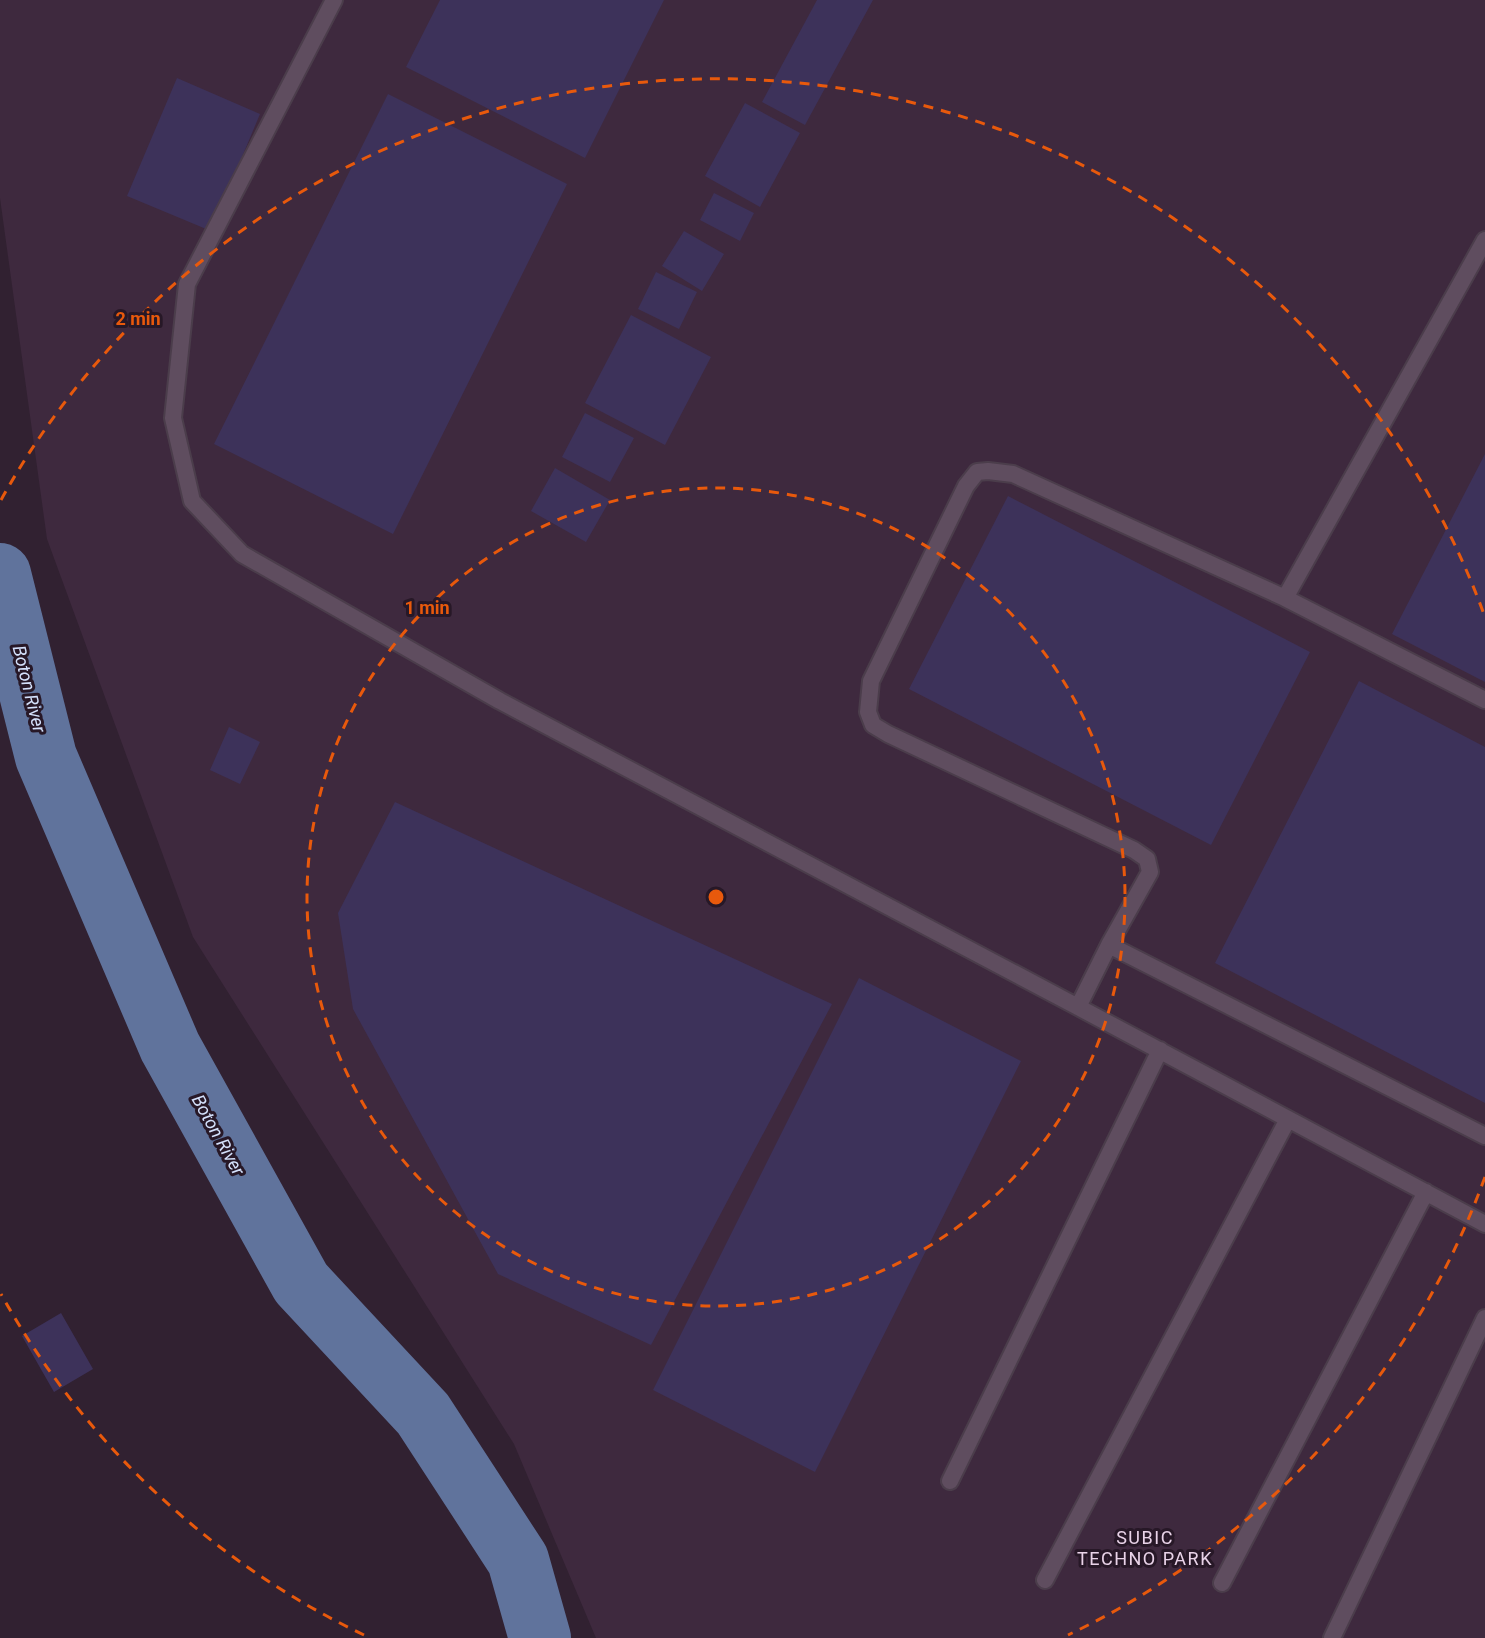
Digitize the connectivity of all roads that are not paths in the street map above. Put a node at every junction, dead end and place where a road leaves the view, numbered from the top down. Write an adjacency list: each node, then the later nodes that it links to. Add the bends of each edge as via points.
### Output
1 (334, 0): 6 (lane, via 187,284 173,418 192,501 243,554 284,578 500,701)
2 (1485, 240): 3 (lane)
3 (1285, 598): 4 (lane); 5 (lane, via 1013,474 978,472 966,486 871,681 868,712 873,725 888,734 1147,858 1150,872)
4 (1485, 700)
5 (1109, 945): 6 (lane); 9 (lane)
6 (1078, 1006): 7 (lane)
7 (1160, 1050): 8 (lane); 13 (lane)
8 (1288, 1119): 10 (lane); 14 (lane)
9 (1485, 1136)
10 (1426, 1192): 11 (lane); 15 (lane)
11 (1485, 1224)
12 (1485, 1318): 16 (lane)
13 (950, 1481)
14 (1045, 1580)
15 (1222, 1583)
16 (1332, 1638)

